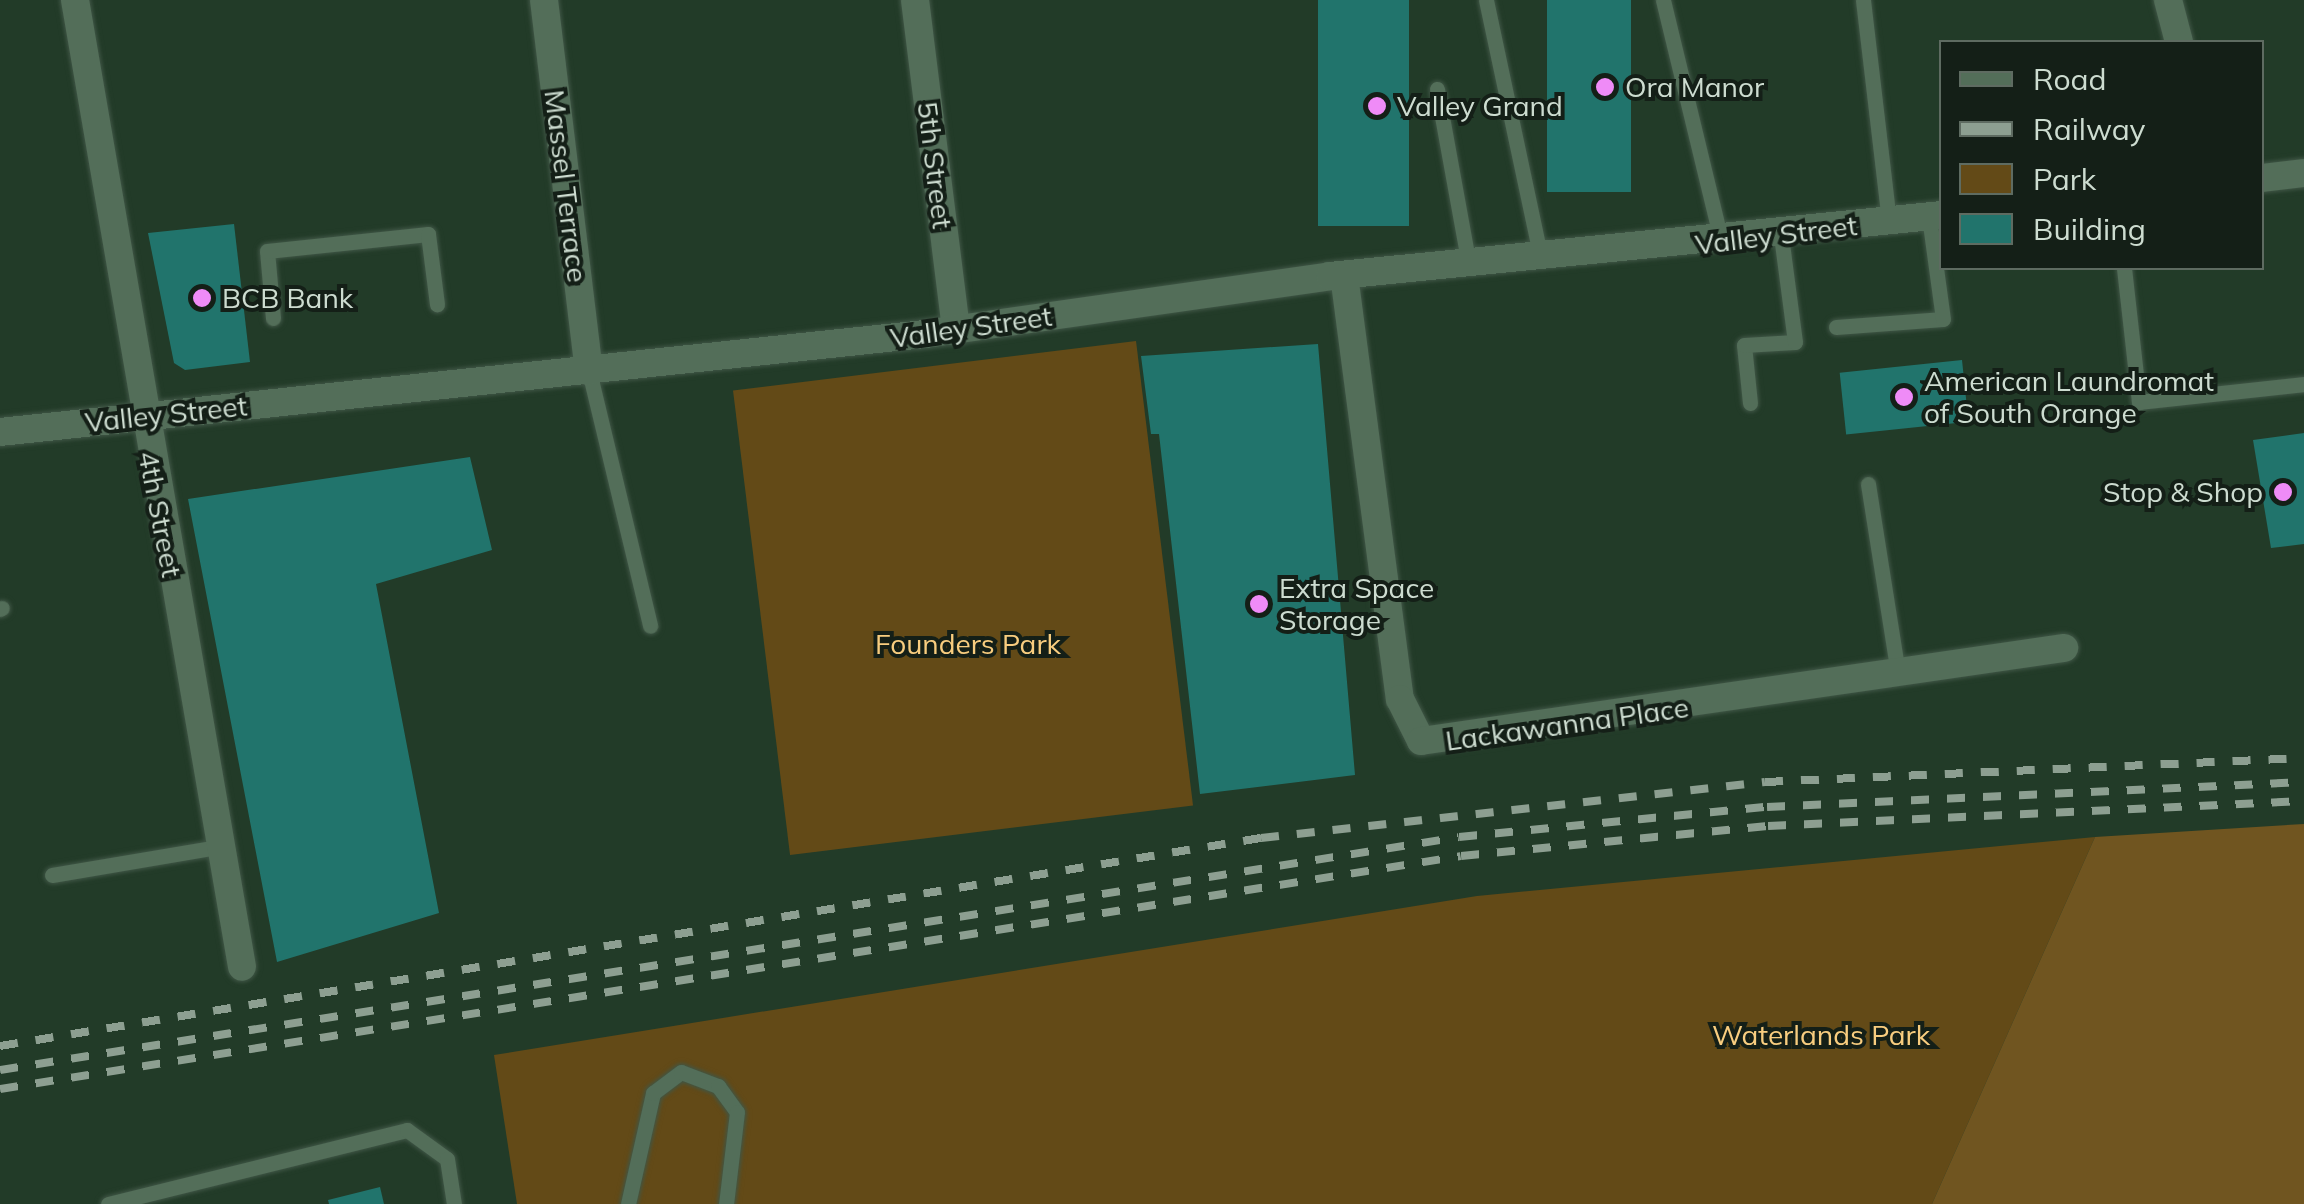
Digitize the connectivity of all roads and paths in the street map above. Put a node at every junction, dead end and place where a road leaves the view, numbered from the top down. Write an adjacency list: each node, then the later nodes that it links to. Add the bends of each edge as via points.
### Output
1 (75, 0): 29 (street, 4th Street)
2 (544, 0): 26 (street, Massel Terrace)
3 (914, 0): 25 (street, 5th Street)
4 (1486, 0): 16 (lane)
5 (1663, 0): 15 (lane)
6 (1863, 0): 13 (lane)
7 (2168, 0): 8 (street)
8 (2178, 40)
9 (1437, 90): 18 (lane)
10 (2304, 173): 11 (street)
11 (2264, 178)
12 (1935, 216): 13 (street, Valley Street); 17 (lane)
13 (1890, 222): 14 (street, Valley Street)
14 (1782, 235): 15 (street, Valley Street); 28 (lane, via 1795,342 1744,345)
15 (1721, 242): 16 (street, Valley Street)
16 (1541, 260): 18 (street, Valley Street)
17 (1939, 262)
18 (1469, 265): 21 (street, Valley Street)
19 (1940, 270): 24 (lane, via 1944,319)
20 (2124, 270): 27 (lane, via 2139,402)
21 (1344, 274): 25 (street, Valley Street); 34 (street, Lackawanna Place, via 1400,699 1421,742)
22 (437, 304): 23 (lane, via 428,234 267,250)
23 (273, 318)
24 (1836, 327)
25 (956, 331): 26 (street, Valley Street)
26 (589, 371): 29 (street, Valley Street); 32 (lane)
27 (2304, 384)
28 (1750, 403)
29 (142, 415): 30 (street, Valley Street); 35 (street, 4th Street)
30 (0, 432)
31 (1868, 484): 34 (lane)
32 (650, 626)
33 (2064, 648): 34 (street, Lackawanna Place)
34 (1898, 674)
35 (222, 846): 36 (lane); 37 (street, 4th Street)
36 (52, 875)
37 (242, 967)
38 (108, 1204): 39 (lane, via 407,1130 447,1159)
39 (454, 1204)
40 (628, 1204): 41 (lane, via 653,1093 681,1072 703,1075 737,1112)
41 (726, 1204)

